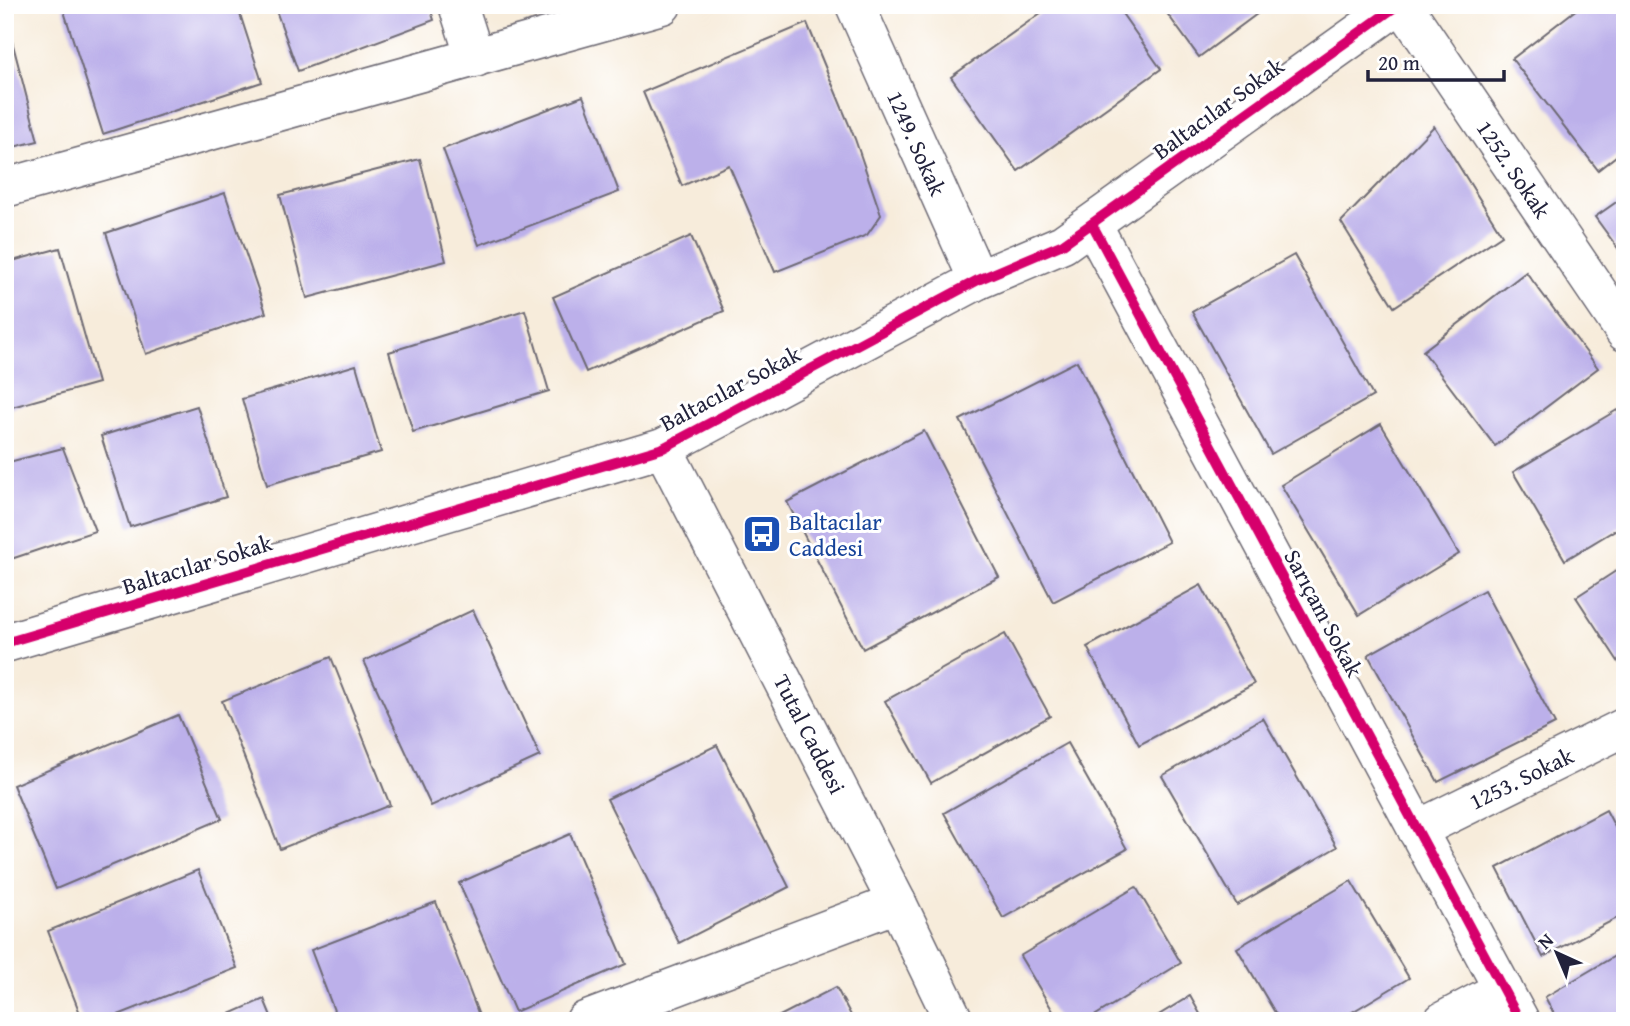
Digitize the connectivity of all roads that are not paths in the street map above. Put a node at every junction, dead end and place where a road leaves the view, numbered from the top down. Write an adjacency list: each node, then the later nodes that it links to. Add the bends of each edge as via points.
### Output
1 (458, 5): 5 (street)
2 (662, 5): 5 (street)
3 (855, 5): 8 (street, 1249. Sokak)
4 (1401, 5): 7 (street, Baltacılar Sokak); 9 (street, 1252. Sokak)
5 (475, 58): 6 (street)
6 (5, 188)
7 (1092, 224): 8 (street, Baltacılar Sokak, via 1063,244); 13 (street, Sarıçam Sokak)
8 (978, 280): 10 (street, Baltacılar Sokak)
9 (1625, 332)
10 (663, 448): 11 (street, Baltacılar Sokak); 14 (street, Tutal Caddesi)
11 (5, 643)
12 (1625, 727): 13 (street, 1253. Sokak)
13 (1417, 830): 15 (street, Sarıçam Sokak)
14 (897, 903): 16 (street); 17 (street, Tutal Caddesi)
15 (1511, 1005): 18 (street)
16 (585, 1021)
17 (954, 1021)
18 (1443, 1021)

